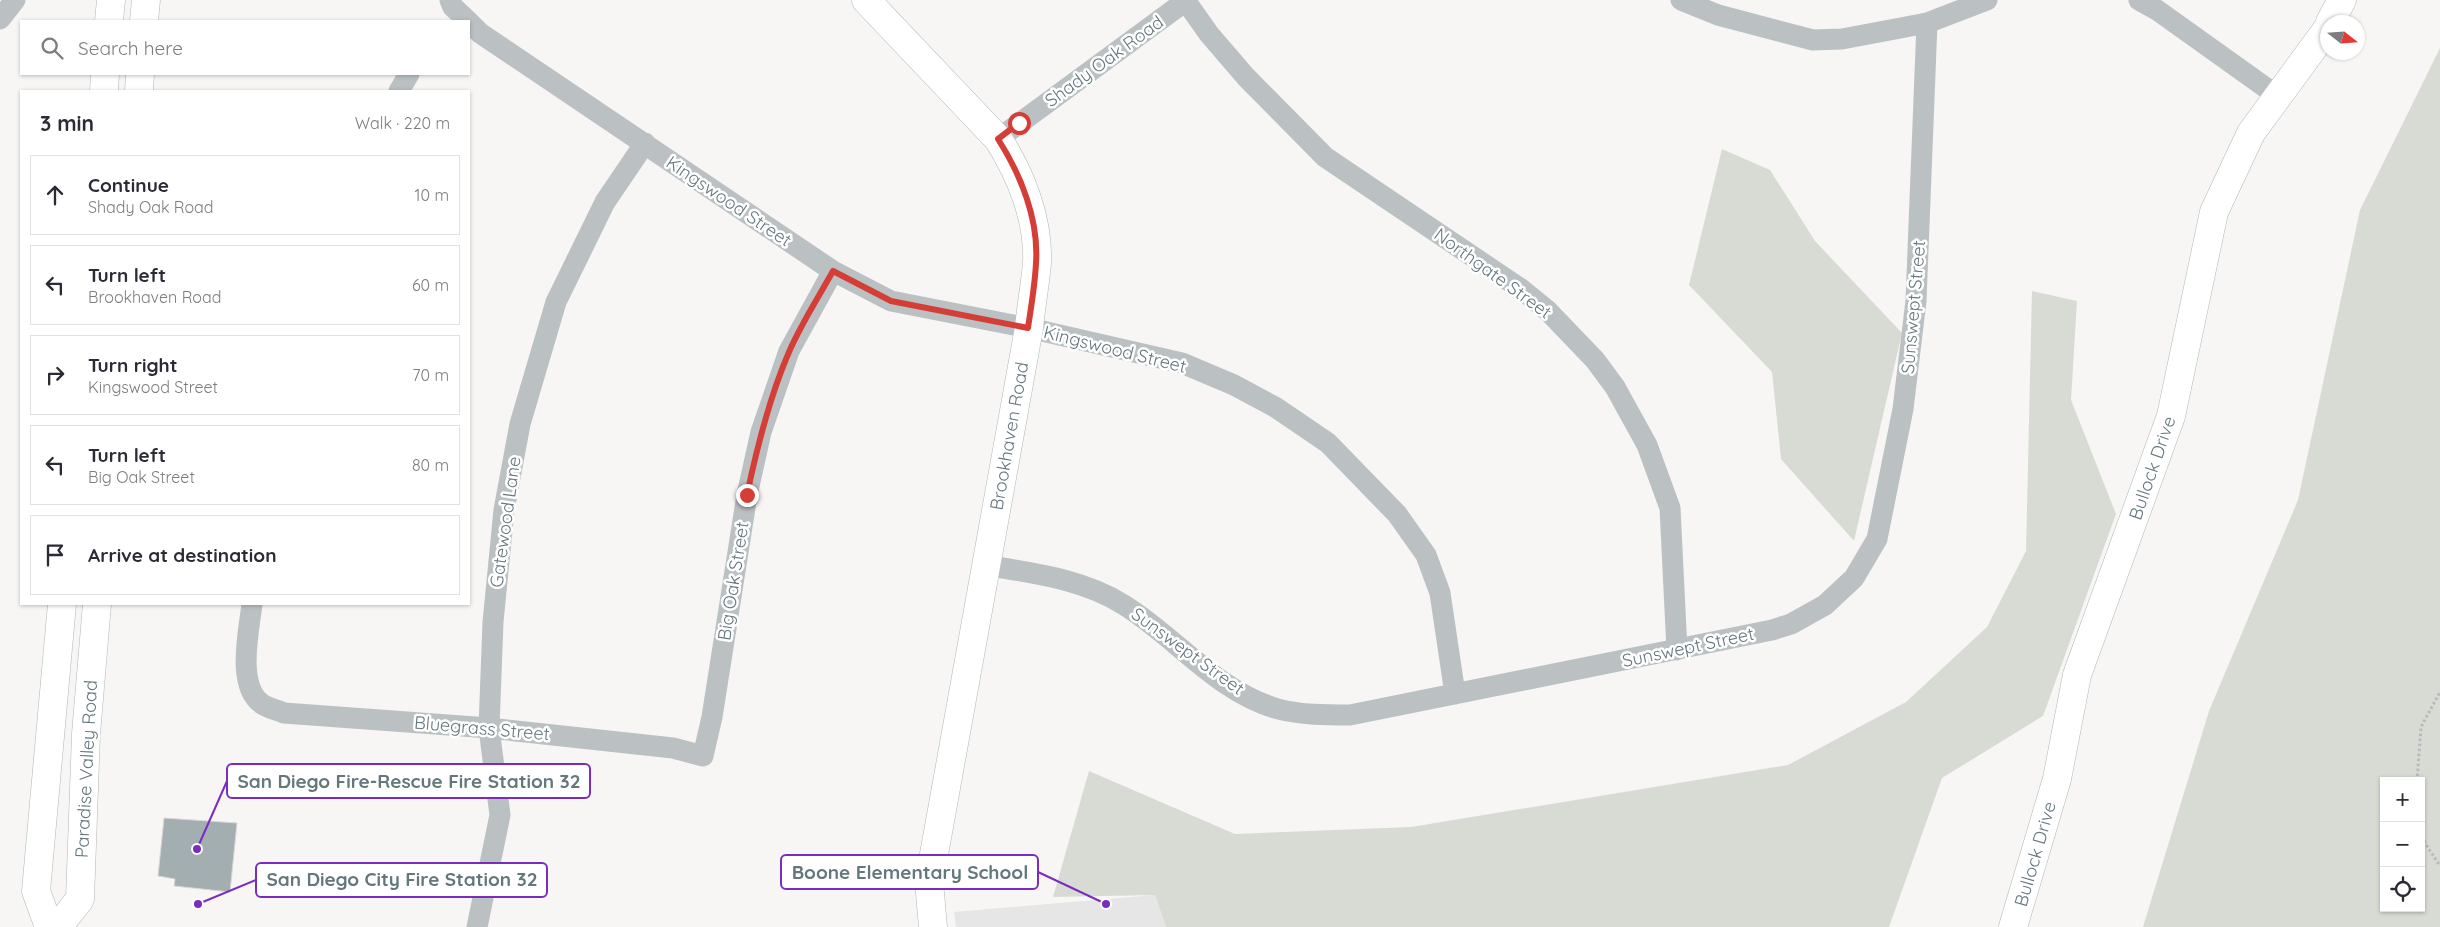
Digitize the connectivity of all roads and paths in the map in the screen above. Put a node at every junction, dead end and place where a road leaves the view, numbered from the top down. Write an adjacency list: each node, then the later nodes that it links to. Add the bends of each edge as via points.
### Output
1 (15, 0): 11 (street)
2 (111, 0): 12 (street)
3 (146, 0): 13 (street)
4 (866, 0): 24 (street, Brookhaven Road)
5 (1186, 0): 24 (street, Shady Oak Road); 32 (street, Northgate Street, via 1209,34 1240,70 1325,157 1521,289 1548,311 1595,360 1640,430 1670,508)
6 (1681, 0): 14 (street, via 1718,15 1813,40 1842,39)
7 (1987, 0): 14 (street)
8 (2139, 0): 23 (street)
9 (2342, 0): 10 (street)
10 (2334, 15)
11 (0, 19)
12 (109, 20)
13 (144, 20)
14 (1926, 23): 32 (street, Sunswept Street, via 1916,301 1904,409 1877,539 1854,578 1833,599 1808,616 1772,630)
15 (470, 25): 25 (street, Kingswood Street)
16 (2320, 38): 23 (street, Bullock Drive)
17 (105, 75): 20 (street)
18 (140, 75): 21 (street)
19 (408, 75): 22 (street)
20 (104, 90)
21 (139, 90)
22 (400, 90)
23 (2276, 95): 44 (street, Bullock Drive, via 2251,133 2214,212 2171,416 2077,675 2057,778)
24 (998, 139): 27 (street, Brookhaven Road, via 1012,161 1027,198 1036,238 1037,262)
25 (645, 143): 26 (street, Kingswood Street); 35 (street, Gatewood Lane, via 605,202 556,302 523,415 504,510 493,622)
26 (833, 271): 27 (street, Kingswood Street, via 891,301); 36 (street, Big Oak Street, via 790,352 761,432 747,495 712,718)
27 (1028, 328): 28 (street, Brookhaven Road); 34 (street, Kingswood Street, via 1182,363 1276,407 1328,443 1397,514 1426,555 1440,593)
28 (985, 565): 34 (street, Sunswept Street, via 1088,587 1124,604 1232,688 1278,709 1350,715); 43 (street, Brookhaven Road, via 929,882)
29 (62, 605): 40 (street, Paradise Valley Road, via 36,891)
30 (97, 605): 41 (street, Paradise Valley Road, via 86,734 80,899)
31 (252, 605): 35 (street, Bluegrass Street, via 246,671 250,691 262,704 284,713)
32 (1677, 650): 34 (street, Sunswept Street)
33 (2440, 692): 37 (path, via 2421,727)
34 (1455, 694)
35 (489, 728): 36 (street, Bluegrass Street, via 673,748); 42 (street, Gatewood Lane, via 500,815)
36 (703, 756)
37 (2417, 777)
38 (2425, 844): 39 (path)
39 (2440, 866)
40 (49, 927)
41 (58, 927)
42 (477, 927)
43 (933, 927)
44 (2013, 927)

